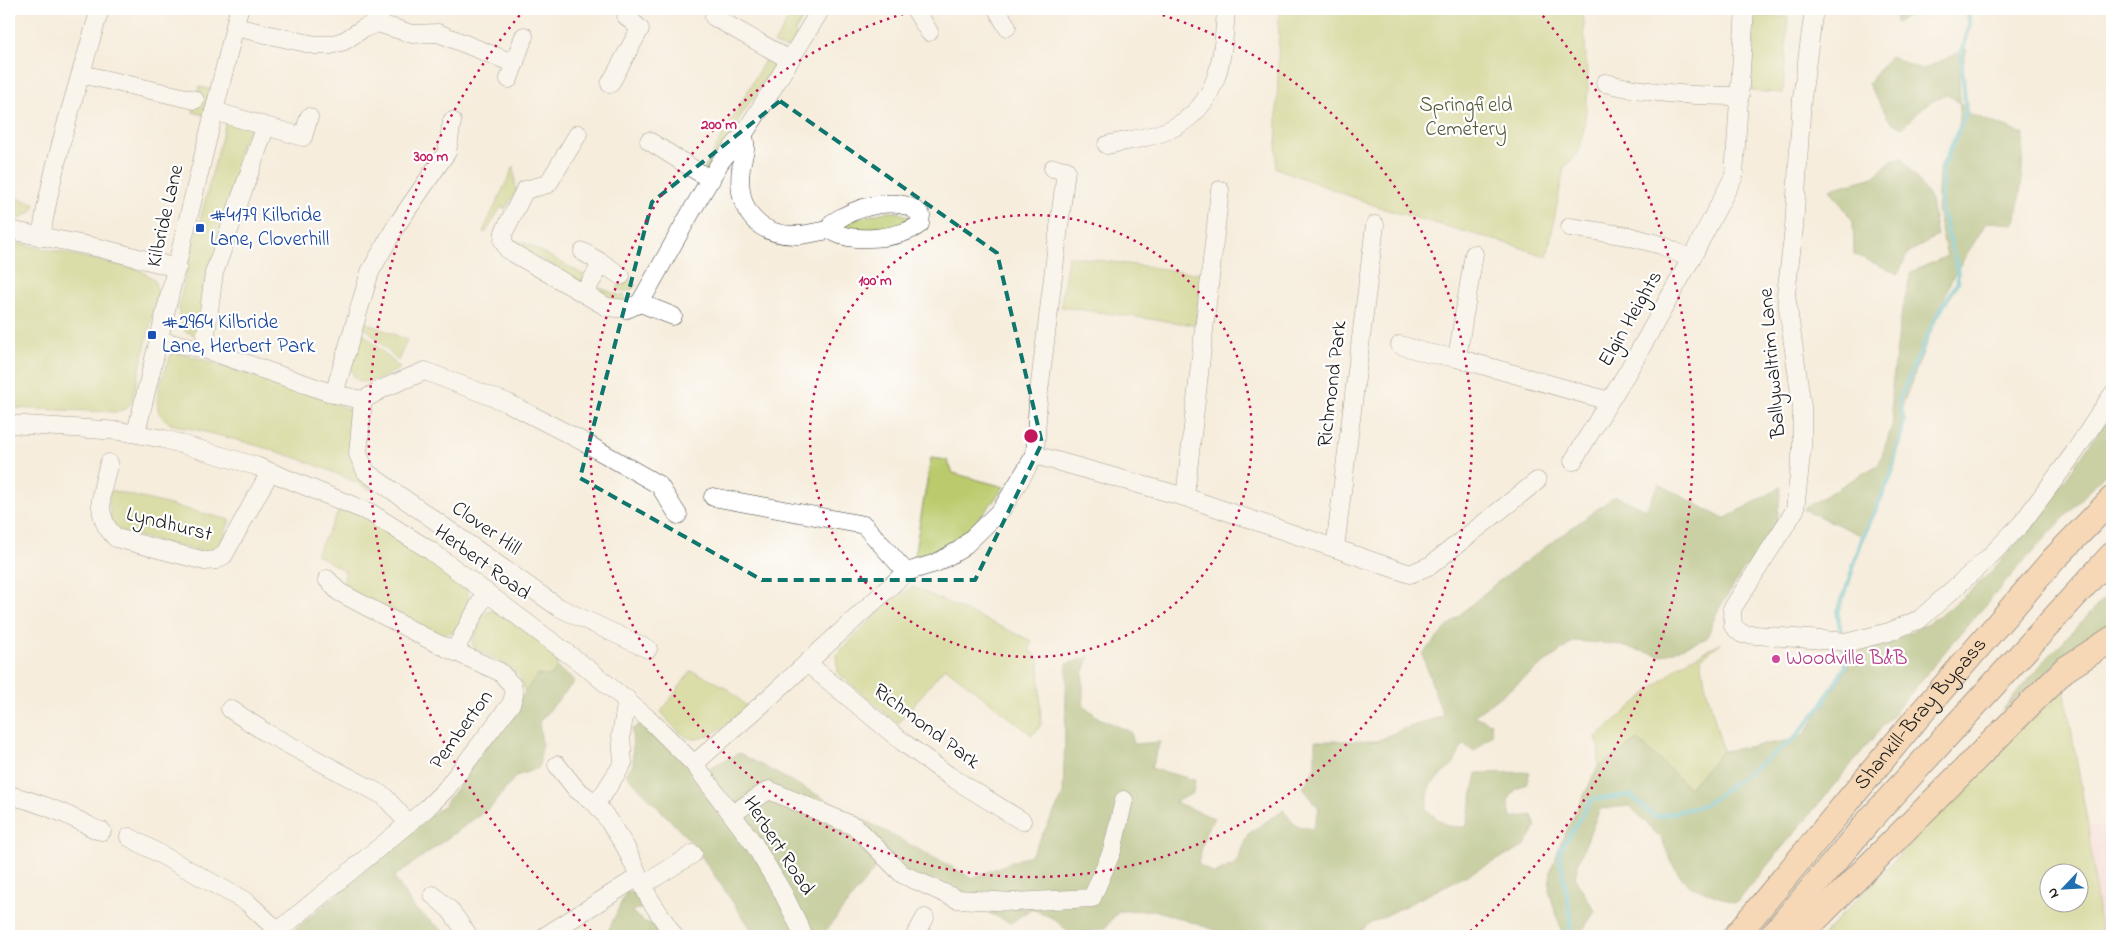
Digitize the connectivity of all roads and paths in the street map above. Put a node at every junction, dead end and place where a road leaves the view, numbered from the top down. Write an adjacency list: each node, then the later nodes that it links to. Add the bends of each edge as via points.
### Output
1 (100, 9): 16 (street)
2 (239, 9): 11 (street, Kilbride Lane)
3 (821, 9): 15 (street)
4 (915, 9): 13 (street)
5 (997, 9): 12 (street)
6 (1226, 9): 28 (street, via 1219,69 1197,112 1171,129)
7 (1745, 9): 19 (street, Elgin Heights)
8 (1814, 9): 51 (street, Ballywaltrim Lane, via 1802,98 1794,228 1786,294 1802,407 1802,447 1795,510 1732,609 1733,626 1742,634 1842,641 1889,632 1920,619 2022,523)
9 (628, 12): 18 (street, via 640,29)
10 (714, 17): 15 (street)
11 (234, 27): 14 (street, via 315,45 330,45 377,23 412,34 438,33 512,72); 21 (street, Kilbride Lane)
12 (1008, 27)
13 (929, 32)
14 (524, 36)
15 (790, 60): 26 (street)
16 (81, 74): 20 (street); 36 (street, via 48,195)
17 (1605, 83): 19 (street, via 1629,89)
18 (610, 84)
19 (1740, 96): 39 (street, Elgin Heights, via 1734,176)
20 (195, 100)
21 (214, 110): 22 (street, via 303,137); 41 (street, Kilbride Lane)
22 (309, 117)
23 (452, 121): 50 (street, via 447,152 396,226 370,272)
24 (263, 134): 48 (street, via 214,273)
25 (578, 134): 43 (street, via 548,184 525,190 504,232 503,241 508,250)
26 (743, 135): 30 (street); 35 (street, via 746,148 739,190 746,209 759,226 774,233 799,235)
27 (649, 141): 30 (street)
28 (1107, 145)
29 (1054, 168): 56 (street, via 1066,170 1038,400)
30 (711, 180): 44 (street)
31 (1220, 190): 62 (street)
32 (1375, 225): 65 (street, Richmond Park)
33 (1570, 227): 39 (street, Elgin Heights, via 1628,236)
34 (9, 230): 36 (street)
35 (831, 230)
36 (41, 236): 41 (street)
37 (584, 252): 40 (street)
38 (1474, 254): 49 (street)
39 (1690, 259): 53 (street, Elgin Heights)
40 (602, 263): 42 (street); 43 (street)
41 (177, 268): 46 (street, Kilbride Lane)
42 (621, 276)
43 (584, 293): 44 (street, via 607,306 627,310)
44 (640, 303): 45 (street)
45 (672, 316)
46 (159, 341): 48 (street); 55 (street, Kilbride Lane)
47 (1400, 345): 49 (street, Elgin Heights)
48 (204, 349): 50 (street)
49 (1456, 358): 53 (street, Elgin Heights)
50 (334, 394): 52 (street)
51 (2112, 395)
52 (363, 400): 64 (street, via 425,371 508,403 580,440 659,485); 71 (street, Clover Hill, via 358,454 366,472 558,607)
53 (1609, 401): 57 (street, Elgin Heights)
54 (9, 424): 55 (street, Herbert Road)
55 (136, 433): 59 (street, Herbert Road, via 190,446)
56 (1035, 455): 62 (street); 67 (street, via 1002,509 961,549 936,563)
57 (1573, 461)
58 (109, 463): 59 (street, Lyndhurst, via 102,487 101,518 108,531 116,538 205,561 224,555)
59 (270, 472): 69 (street, Herbert Road, via 371,512)
60 (1537, 481): 65 (street, via 1431,565 1410,574)
61 (713, 497): 67 (street, via 864,525)
62 (1185, 497): 65 (street)
63 (2112, 499): 75 (highway, Shankill-Bray Bypass, via 2053,560)
64 (678, 514)
65 (1335, 548)
66 (2112, 555): 99 (highway, Shankill-Bray Bypass, via 1867,823)
67 (906, 572): 73 (street)
68 (327, 580): 72 (street, Pemberton, via 339,592)
69 (486, 592): 72 (street); 74 (street, Herbert Road)
70 (2112, 639): 100 (highway, via 2064,670)
71 (648, 649)
72 (455, 650): 84 (street, Pemberton, via 500,672 512,685 514,695 511,704 446,789)
73 (807, 663): 77 (street); 83 (street, Richmond Park, via 904,743)
74 (627, 699): 77 (street, Herbert Road); 81 (street, via 621,735 623,763)
75 (1930, 703): 97 (highway, via 1893,732); 98 (highway, Shankill-Bray Bypass)
76 (230, 709): 84 (street, via 265,732 384,796)
77 (694, 764): 82 (street, Herbert Road)
78 (557, 765): 81 (street, via 576,789)
79 (9, 795): 85 (street, via 31,800)
80 (1124, 800): 82 (street, via 1112,851 1092,898 1014,902 957,899 902,874 856,827 769,790)
81 (595, 803): 88 (street, via 625,846)
82 (732, 814): 95 (street, Herbert Road, via 783,893)
83 (1022, 821)
84 (408, 823): 91 (street, Pemberton)
85 (102, 831)
86 (129, 837): 91 (street, Pemberton, via 246,902)
87 (693, 854): 88 (street)
88 (640, 881): 93 (street); 94 (street)
89 (433, 895): 92 (street, via 450,910)
90 (925, 918): 96 (street)
91 (275, 934)
92 (469, 936)
93 (545, 936)
94 (674, 936)
95 (804, 936)
96 (915, 936)
97 (1723, 936)
98 (1736, 936)
99 (1772, 936)
100 (1799, 936)

